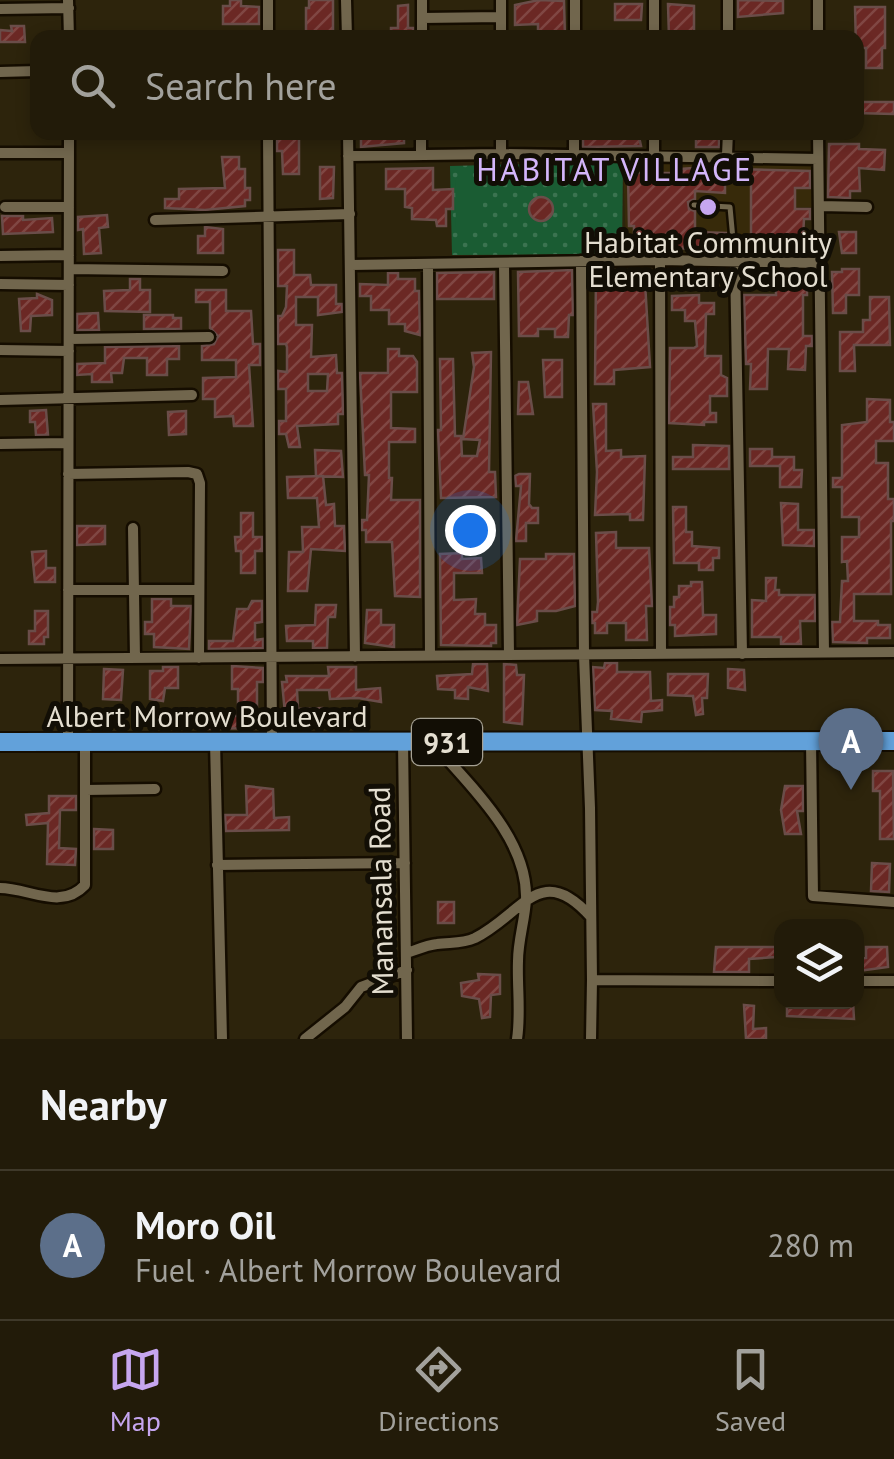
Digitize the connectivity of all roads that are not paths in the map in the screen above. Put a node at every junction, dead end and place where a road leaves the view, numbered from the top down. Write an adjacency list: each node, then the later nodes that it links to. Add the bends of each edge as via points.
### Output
1 (268, 0): 14 (street)
2 (346, 0): 15 (street)
3 (422, 0): 12 (street)
4 (501, 0): 11 (street)
5 (575, 0): 18 (street)
6 (654, 0): 19 (street)
7 (728, 0): 20 (street)
8 (818, 0): 21 (street)
9 (68, 4): 10 (street); 13 (street)
10 (0, 9)
11 (501, 17): 12 (street); 17 (street)
12 (422, 18): 16 (street)
13 (68, 30)
14 (268, 30)
15 (347, 30)
16 (422, 30)
17 (501, 30)
18 (574, 30)
19 (654, 30)
20 (728, 30)
21 (818, 30)
22 (30, 71): 23 (street)
23 (0, 72)
24 (68, 140): 33 (street)
25 (268, 140): 48 (street)
26 (348, 140): 38 (street)
27 (421, 140): 35 (street)
28 (501, 140): 36 (street)
29 (574, 140): 37 (street)
30 (654, 140): 39 (street)
31 (728, 140): 40 (street)
32 (818, 140): 41 (street)
33 (68, 152): 34 (street); 46 (street)
34 (0, 153)
35 (421, 154): 36 (street); 38 (street)
36 (502, 154): 37 (street)
37 (574, 154): 39 (street)
38 (348, 156): 47 (street)
39 (654, 156): 40 (street)
40 (728, 156): 41 (street)
41 (818, 158): 43 (street)
42 (694, 205): 54 (lane, via 730,207)
43 (820, 206): 45 (street); 55 (street)
44 (5, 207): 46 (street)
45 (868, 207)
46 (68, 208): 50 (street)
47 (350, 214): 48 (street); 58 (street)
48 (268, 218): 49 (street); 84 (street)
49 (155, 220)
50 (68, 255): 51 (street); 59 (street)
51 (0, 256)
52 (660, 260): 53 (street); 54 (street); 78 (street)
53 (581, 261): 57 (street); 80 (street)
54 (734, 261): 55 (street); 79 (street)
55 (820, 262): 77 (street)
56 (428, 264): 57 (street); 58 (street); 82 (street)
57 (504, 264): 83 (street)
58 (351, 265): 81 (street)
59 (68, 269): 60 (street); 62 (street)
60 (224, 270)
61 (0, 284): 62 (street)
62 (68, 285): 64 (street)
63 (209, 337): 64 (street)
64 (68, 345): 65 (street); 67 (street)
65 (0, 350)
66 (192, 395): 67 (street)
67 (68, 399): 68 (street); 70 (street)
68 (0, 400)
69 (0, 444): 70 (street)
70 (68, 444): 71 (street)
71 (68, 474): 73 (street); 74 (street, via 197,474)
72 (132, 528): 75 (street)
73 (68, 590): 75 (street); 85 (street)
74 (199, 590): 75 (street); 87 (street)
75 (134, 591): 86 (street)
76 (894, 652): 77 (street)
77 (824, 653): 79 (street)
78 (661, 654): 79 (street); 80 (street)
79 (742, 654)
80 (584, 655): 83 (street); 97 (street)
81 (355, 656): 82 (street); 84 (street)
82 (430, 656): 83 (street)
83 (509, 656)
84 (272, 657): 87 (street); 94 (street)
85 (68, 658): 86 (street); 88 (street); 92 (street)
86 (136, 658): 87 (street)
87 (199, 658)
88 (0, 660)
89 (810, 741): 90 (highway, Albert Morrow Boulevard / 931); 97 (highway, Albert Morrow Boulevard / 931); 104 (street, via 813,896)
90 (894, 741)
91 (0, 742): 92 (highway, Albert Morrow Boulevard / 931)
92 (76, 742): 93 (highway, Albert Morrow Boulevard / 931); 99 (street)
93 (215, 742): 94 (highway, Albert Morrow Boulevard / 931); 101 (street)
94 (272, 742): 95 (highway, Albert Morrow Boulevard / 931)
95 (403, 742): 96 (highway, Albert Morrow Boulevard / 931); 100 (street, Manansala Road)
96 (432, 742): 97 (highway, Albert Morrow Boulevard / 931); 103 (street, via 512,843)
97 (586, 742): 105 (street)
98 (155, 789): 99 (street)
99 (85, 790): 102 (street, via 82,889 44,898)
100 (404, 863): 101 (street); 106 (street, Manansala Road)
101 (217, 864): 112 (street)
102 (0, 888)
103 (526, 898): 105 (street, via 562,892); 106 (street, via 478,936); 115 (street)
104 (894, 902)
105 (591, 917): 108 (street)
106 (407, 953): 107 (street, Manansala Road)
107 (407, 970): 113 (street, via 361,987); 114 (street, Manansala Road)
108 (592, 980): 109 (street); 116 (street)
109 (774, 981)
110 (864, 981): 111 (street)
111 (894, 981)
112 (222, 1039)
113 (305, 1039)
114 (406, 1039)
115 (517, 1039)
116 (591, 1039)

